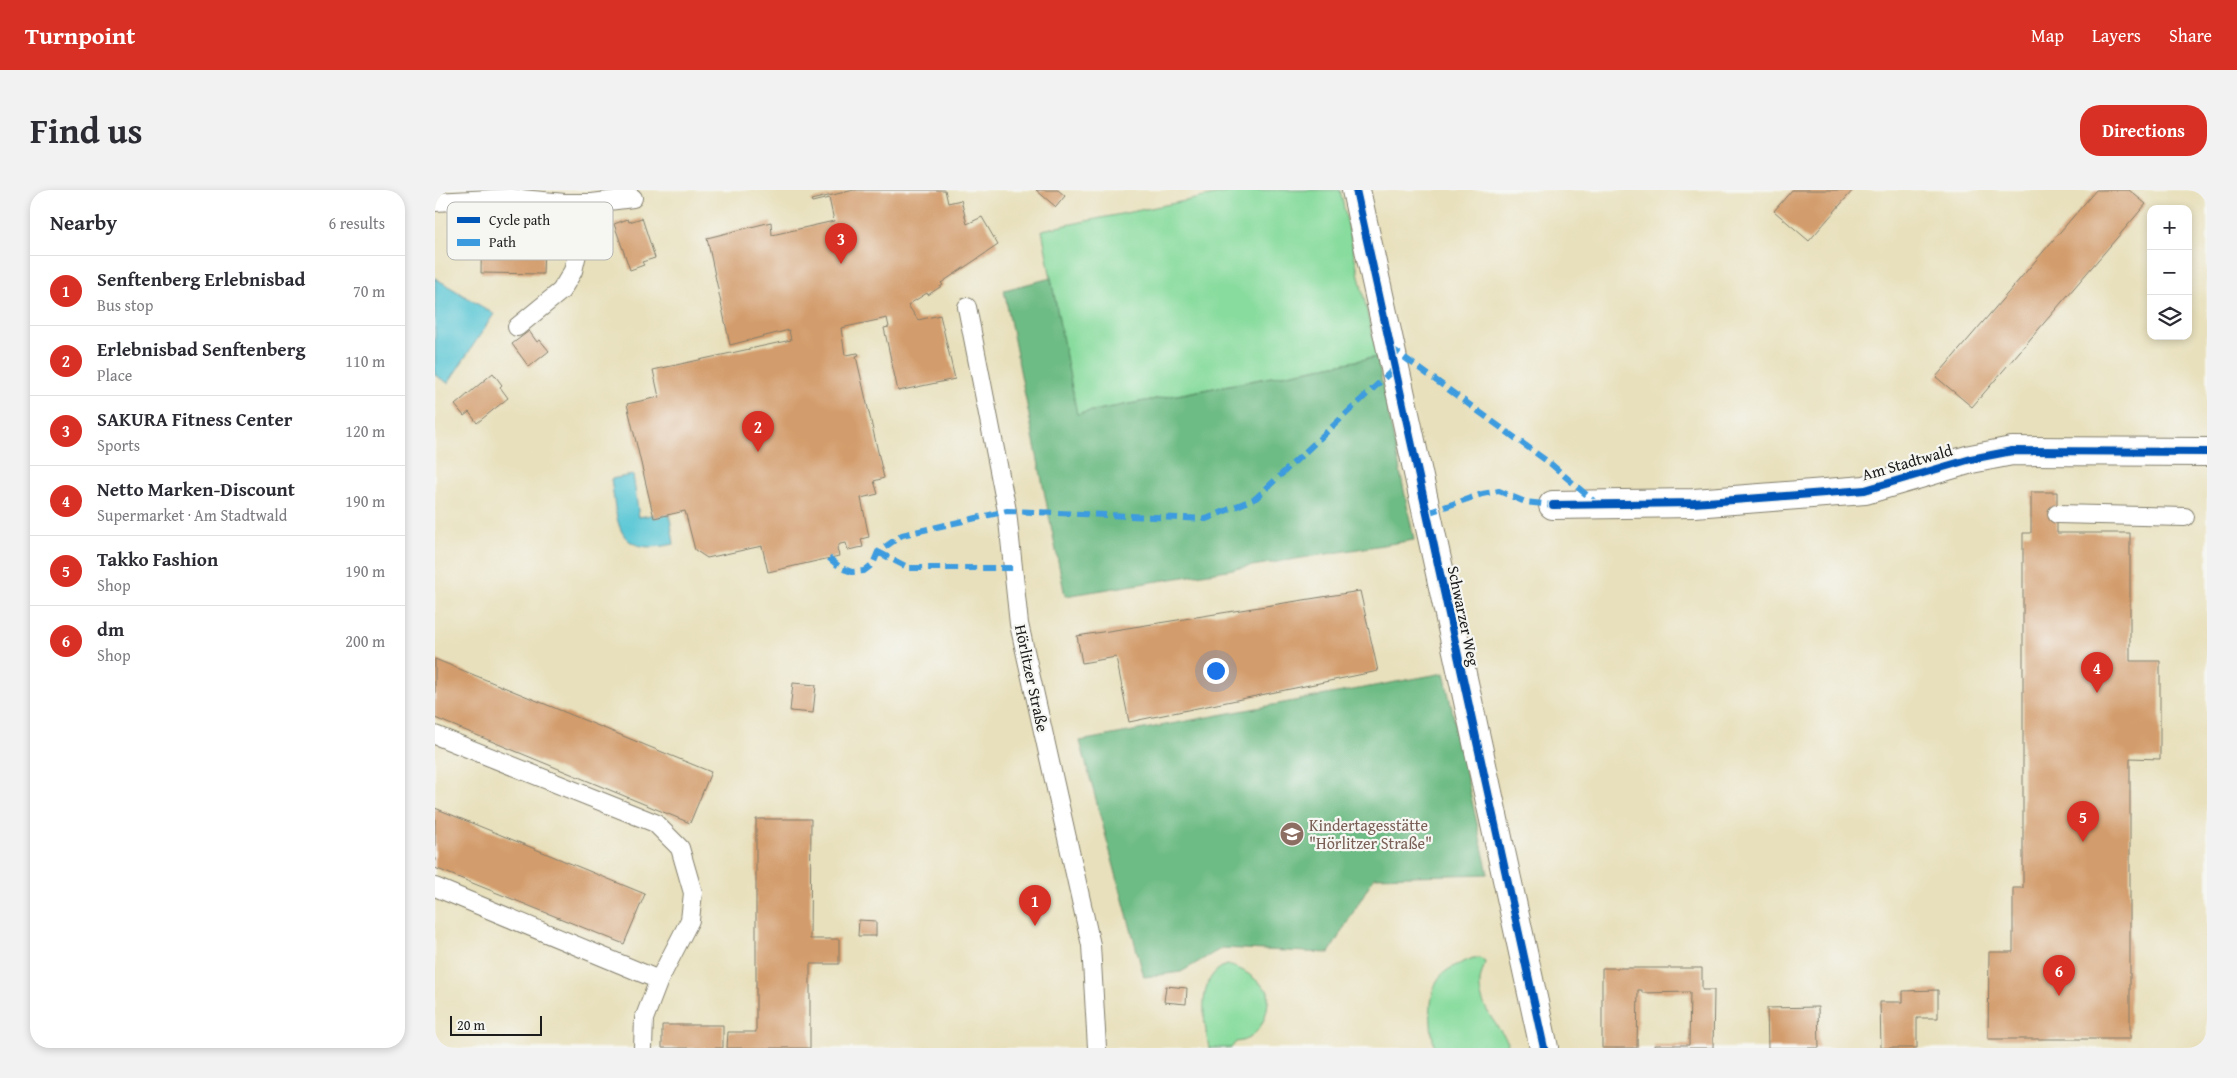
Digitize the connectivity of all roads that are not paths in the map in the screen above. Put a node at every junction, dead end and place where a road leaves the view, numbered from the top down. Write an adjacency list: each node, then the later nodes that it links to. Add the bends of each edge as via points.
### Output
1 (1355, 190): 18 (street, Schwarzer Weg)
2 (633, 198): 5 (lane)
3 (435, 202): 4 (lane, via 511,198)
4 (565, 202)
5 (590, 202)
6 (576, 260): 8 (lane, via 561,291)
7 (967, 307): 17 (lane, Hörlitzer Straße, via 1007,510 1019,624 1091,945)
8 (517, 327)
9 (2207, 452): 10 (street, Am Stadtwald, via 2012,451 1971,459 1865,490 1693,503)
10 (1553, 505)
11 (2057, 514): 12 (lane)
12 (2185, 517)
13 (435, 735): 15 (lane, via 655,823 680,848 693,893 690,920)
14 (435, 887): 15 (lane)
15 (659, 980): 16 (lane, via 644,1019)
16 (643, 1048)
17 (1097, 1048)
18 (1544, 1048)

